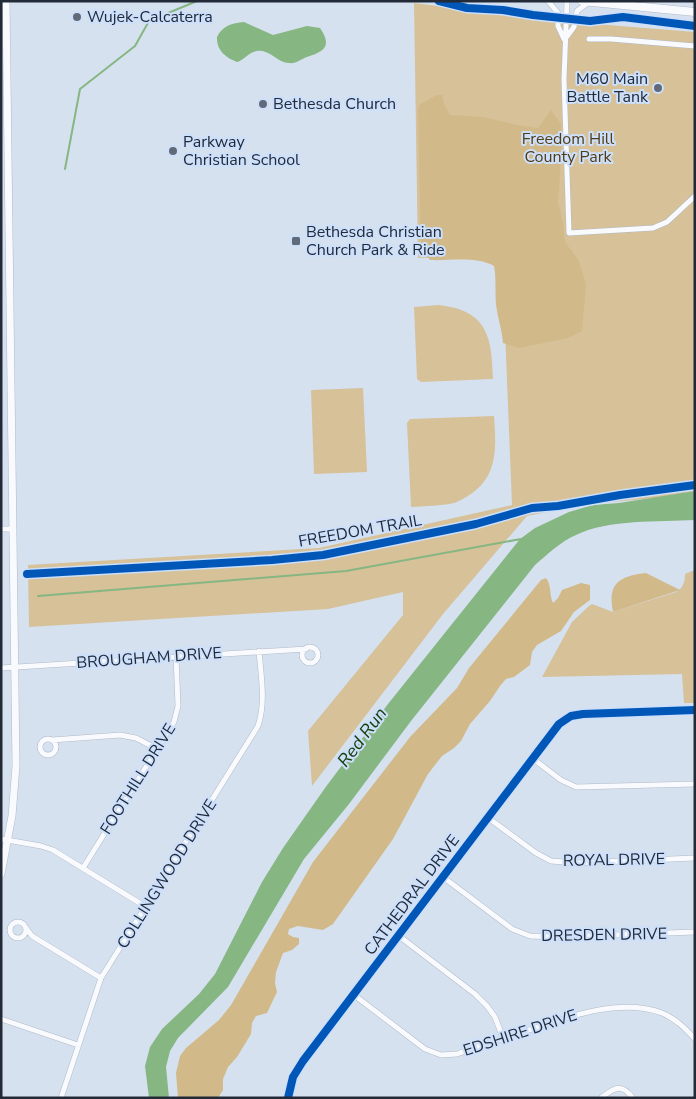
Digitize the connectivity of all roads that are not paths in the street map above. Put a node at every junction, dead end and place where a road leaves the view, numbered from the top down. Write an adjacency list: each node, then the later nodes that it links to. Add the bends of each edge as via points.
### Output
1 (548, 1): 8 (street, via 558,13 558,26)
2 (567, 1): 8 (street)
3 (582, 1): 5 (main road)
4 (5, 2): 10 (main road)
5 (589, 2): 6 (main road); 8 (street, via 577,11 574,27)
6 (695, 12)
7 (589, 39): 9 (street)
8 (565, 40): 11 (street, via 569,233 653,228 667,222)
9 (695, 46)
10 (4, 189): 12 (main road)
11 (695, 196)
12 (12, 528): 13 (street); 19 (main road)
13 (1, 529)
14 (306, 649): 15 (street, BROUGHAM DRIVE); 18 (street); 18 (street, via 316,650 318,657 310,663)
15 (296, 650): 16 (street, BROUGHAM DRIVE); 18 (street)
16 (260, 651): 17 (street, BROUGHAM DRIVE); 34 (street, COLLINGWOOD DRIVE, via 262,709 258,726)
17 (176, 656): 19 (street, BROUGHAM DRIVE); 25 (street, FOOTHILL DRIVE, via 178,706 174,722)
18 (302, 657)
19 (14, 667): 20 (street, BROUGHAM DRIVE); 29 (main road, via 15,784)
20 (1, 668)
21 (695, 710): 26 (street, CATHEDRAL DRIVE, via 571,716 559,724)
22 (52, 740): 23 (street); 24 (street); 24 (street, via 43,742 40,746 42,752 51,754)
23 (62, 740): 24 (street); 25 (street, via 120,735 136,738)
24 (56, 748)
25 (157, 750): 31 (street, FOOTHILL DRIVE)
26 (532, 758): 27 (street, via 576,787); 28 (street, CATHEDRAL DRIVE)
27 (695, 784)
28 (487, 818): 30 (street, ROYAL DRIVE, via 551,861 577,863); 33 (street, CATHEDRAL DRIVE)
29 (5, 839): 31 (street, via 48,848); 32 (main road)
30 (695, 858)
31 (83, 868): 34 (street)
32 (1, 874)
33 (443, 877): 36 (street, DRESDEN DRIVE, via 512,929 530,936); 39 (street, CATHEDRAL DRIVE)
34 (146, 907): 40 (street, COLLINGWOOD DRIVE)
35 (26, 928): 37 (street); 37 (street, via 19,922 11,927 12,935); 38 (street)
36 (695, 932)
37 (22, 936): 38 (street)
38 (32, 936): 40 (street)
39 (398, 936): 41 (street, CATHEDRAL DRIVE); 43 (street, via 476,994 495,1017)
40 (101, 978): 45 (street, COLLINGWOOD DRIVE)
41 (354, 996): 43 (street, EDSHIRE DRIVE, via 432,1052 441,1055 457,1054); 47 (street, CATHEDRAL DRIVE, via 300,1066)
42 (1, 1019): 45 (street)
43 (503, 1038): 44 (street, EDSHIRE DRIVE, via 576,1014 636,1009 672,1018)
44 (695, 1039)
45 (78, 1045): 46 (street, COLLINGWOOD DRIVE)
46 (61, 1098)
47 (288, 1098)
48 (601, 1098): 49 (street, via 612,1089 619,1088)
49 (633, 1098)

